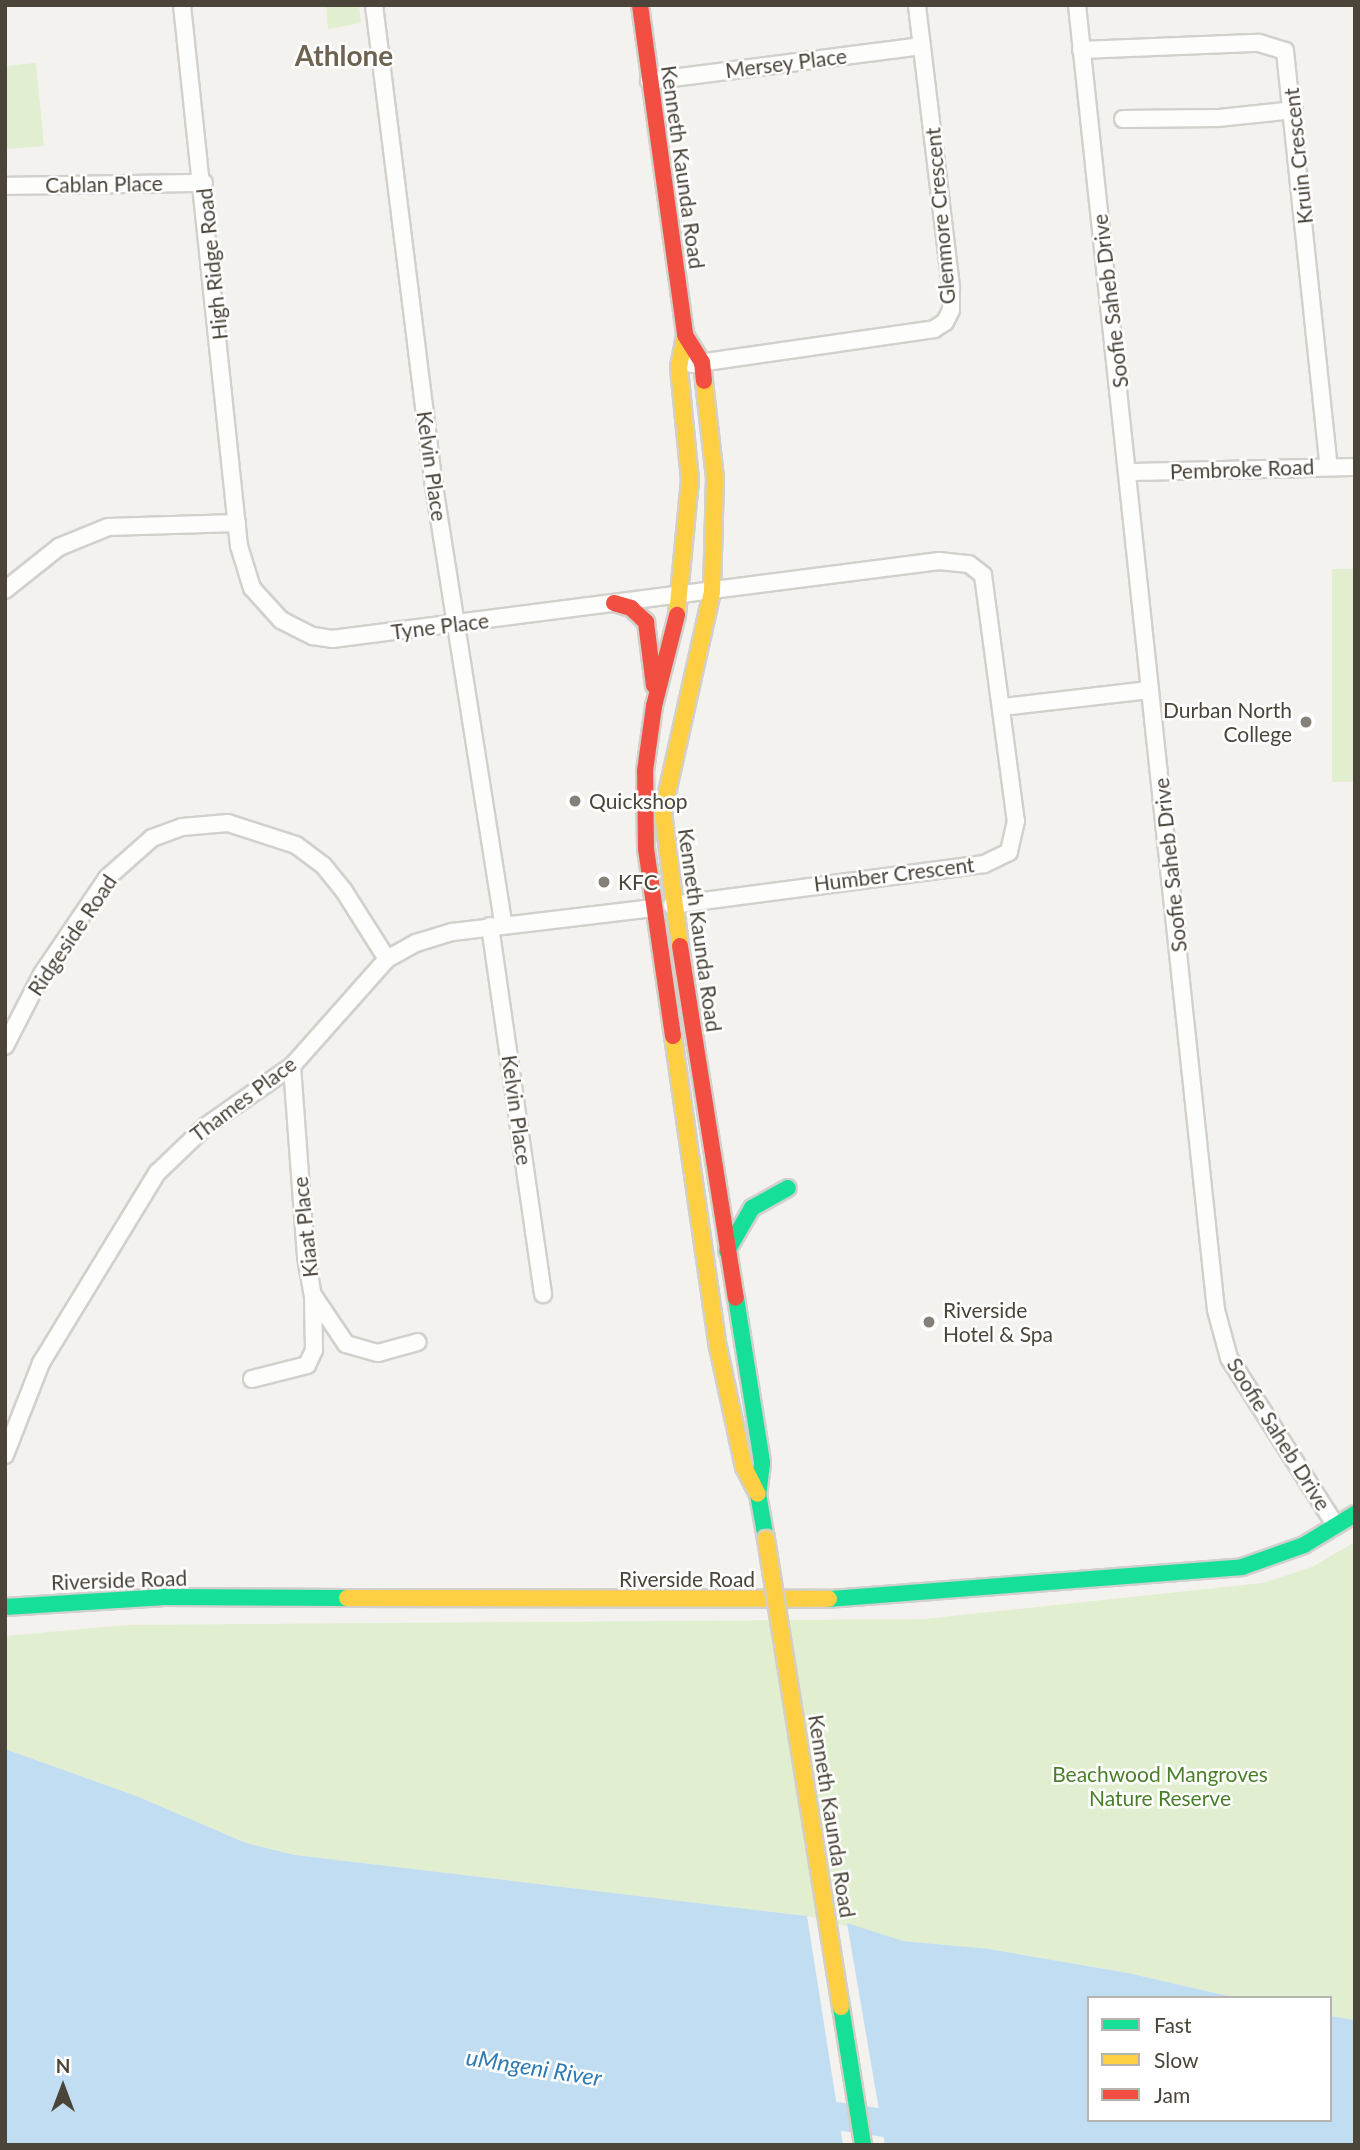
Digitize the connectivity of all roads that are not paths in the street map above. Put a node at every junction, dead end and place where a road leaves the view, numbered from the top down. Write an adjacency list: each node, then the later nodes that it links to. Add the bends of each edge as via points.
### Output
1 (183, 5): 11 (street, High Ridge Road)
2 (374, 5): 28 (street, Kelvin Place)
3 (640, 5): 8 (main road, Kenneth Kaunda Road)
4 (917, 5): 6 (street, Glenmore Crescent)
5 (1077, 5): 7 (street, Soofie Saheb Drive)
6 (922, 46): 8 (street, Mersey Place); 14 (street, Glenmore Crescent, via 951,287 951,310 945,322 934,330)
7 (1081, 50): 9 (street, Kruin Crescent, via 1279,46 1289,60); 20 (street, Soofie Saheb Drive)
8 (649, 81): 13 (main road, Kenneth Kaunda Road)
9 (1294, 110): 10 (street, via 1219,118); 18 (street, Kruin Crescent)
10 (1123, 119)
11 (204, 183): 12 (street, Cablan Place); 23 (street, High Ridge Road)
12 (5, 186)
13 (685, 335): 14 (main road, Kenneth Kaunda Road); 15 (main road, Kenneth Kaunda Road)
14 (702, 362): 15 (street, Glenmore Crescent); 16 (main road, Kenneth Kaunda Road)
15 (679, 366): 17 (main road, Kenneth Kaunda Road)
16 (706, 410): 17 (main road); 21 (main road, Kenneth Kaunda Road)
17 (684, 412): 22 (main road, Kenneth Kaunda Road)
18 (1329, 467): 19 (street, Pembroke Road); 20 (street, Pembroke Road)
19 (1355, 467)
20 (1130, 472): 29 (street, Soofie Saheb Drive)
21 (715, 478): 22 (main road); 25 (main road, Kenneth Kaunda Road)
22 (690, 480): 26 (main road, Kenneth Kaunda Road)
23 (237, 523): 24 (street, via 108,527 59,547); 28 (street, Tyne Place, via 251,588 281,620 298,630 332,639)
24 (5, 590)
25 (712, 592): 26 (street, Tyne Place); 31 (street, Humber Crescent, via 939,561 969,564 984,575); 32 (main road, Kenneth Kaunda Road, via 663,811)
26 (682, 595): 27 (street, Tyne Place); 30 (main road, Kenneth Kaunda Road)
27 (614, 603): 28 (street, Tyne Place); 30 (main road, via 637,612 649,629)
28 (455, 624): 34 (street, Kelvin Place)
29 (1150, 690): 31 (street); 47 (street, Soofie Saheb Drive, via 1216,1310 1229,1359)
30 (654, 706): 33 (main road, Kenneth Kaunda Road, via 644,811)
31 (1003, 707): 32 (street, Humber Crescent, via 1016,821 1013,843 999,860)
32 (672, 905): 39 (main road, Kenneth Kaunda Road)
33 (654, 908): 34 (street, Thames Place); 45 (main road, Kenneth Kaunda Road, via 718,1347 744,1467)
34 (497, 925): 35 (street, Thames Place, via 436,936); 40 (street, Kelvin Place)
35 (387, 958): 36 (street, Ridgeside Road, via 323,864 296,845 228,823 182,827 152,838 107,878 42,974); 37 (street, Thames Place)
36 (5, 1046)
37 (292, 1066): 41 (street, Kiaat Place); 44 (street, Thames Place, via 206,1126 157,1173 41,1363)
38 (788, 1188): 39 (main road, via 752,1208)
39 (727, 1251): 45 (main road, Kenneth Kaunda Road, via 762,1463)
40 (543, 1294)
41 (313, 1295): 42 (street, Kiaat Place, via 346,1344 378,1353); 43 (street, via 314,1350 307,1365)
42 (418, 1342)
43 (251, 1379)
44 (5, 1455)
45 (758, 1494): 49 (main road, Kenneth Kaunda Road, bridge)
46 (1355, 1514): 47 (main road, Riverside Road)
47 (1336, 1526): 48 (main road, Riverside Road, via 1304,1545 1242,1567 829,1599 162,1597)
48 (5, 1607)
49 (863, 2145)

